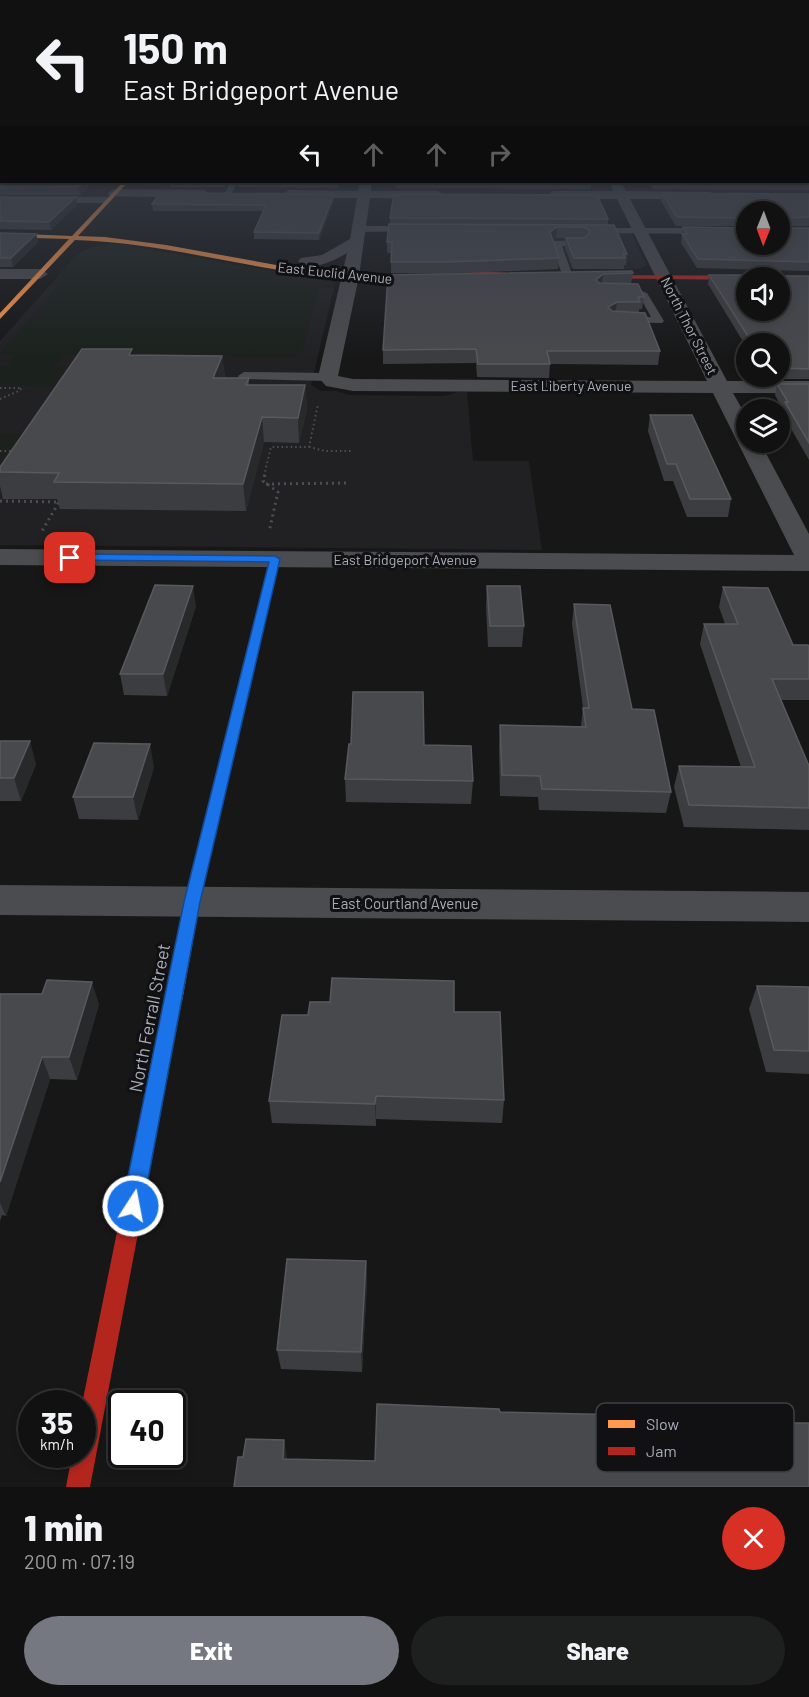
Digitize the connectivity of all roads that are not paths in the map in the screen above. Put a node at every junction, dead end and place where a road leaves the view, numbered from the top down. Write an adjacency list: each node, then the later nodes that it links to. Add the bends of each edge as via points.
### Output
1 (87, 221): 7 (main road)
2 (360, 221): 10 (street)
3 (633, 221): 11 (street, North Thor Street)
4 (0, 227): 7 (main road)
5 (429, 229): 10 (lane)
6 (581, 230): 11 (lane)
7 (77, 232): 9 (main road); 13 (main road, East Euclid Avenue, via 178,238); 14 (main road, East Euclid Avenue, via 263,266); 16 (main road)
8 (736, 232): 11 (lane)
9 (0, 235)
10 (358, 235): 13 (street, via 326,259); 14 (street)
11 (640, 239): 19 (street, North Thor Street)
12 (601, 243): 18 (lane, via 556,243)
13 (306, 261): 14 (main road, East Euclid Avenue)
14 (351, 271): 17 (main road, East Euclid Avenue, via 445,281); 26 (street)
15 (0, 274): 16 (street)
16 (40, 274): 23 (main road)
17 (531, 277)
18 (563, 277): 19 (main road)
19 (663, 277): 20 (main road); 22 (street, North Thor Street)
20 (809, 278)
21 (602, 291): 22 (lane)
22 (659, 295): 24 (lane, via 658,321); 27 (street, North Thor Street)
23 (0, 317)
24 (615, 320)
25 (244, 376): 26 (lane)
26 (330, 379): 27 (street, East Liberty Avenue, via 353,385)
27 (720, 387): 28 (street, East Liberty Avenue); 29 (street, North Thor Street)
28 (809, 387)
29 (736, 418)
30 (754, 453): 33 (street, North Thor Street)
31 (271, 551): 32 (street, East Bridgeport Avenue); 34 (street, East Bridgeport Avenue); 36 (main road, North Ferrall Street)
32 (0, 557)
33 (809, 558)
34 (809, 563)
35 (0, 900): 36 (street, East Courtland Avenue)
36 (192, 902): 37 (street, East Courtland Avenue); 38 (main road, North Ferrall Street)
37 (809, 907)
38 (78, 1487)

